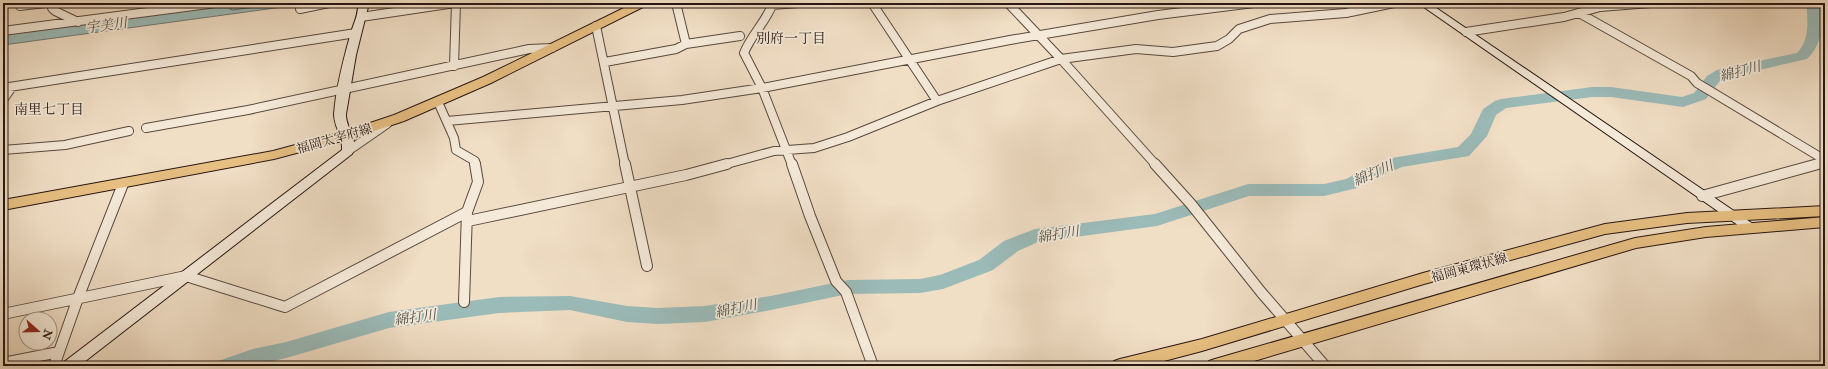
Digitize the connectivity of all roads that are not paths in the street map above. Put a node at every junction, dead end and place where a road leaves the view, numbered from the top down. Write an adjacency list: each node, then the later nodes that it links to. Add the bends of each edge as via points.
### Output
1 (45, 3): 18 (street)
2 (53, 3): 23 (street, via 52,8 55,11)
3 (216, 3): 23 (street)
4 (329, 3): 19 (street)
5 (363, 3): 22 (street)
6 (456, 3): 22 (street); 37 (street)
7 (643, 3): 24 (main road, 福岡太宰府線)
8 (676, 3): 30 (street)
9 (798, 3): 17 (street)
10 (872, 3): 35 (street)
11 (1008, 3): 29 (street)
12 (1179, 3): 20 (street)
13 (1254, 3): 20 (street)
14 (1394, 3): 32 (street, via 1346,13 1270,19 1239,29 1217,46)
15 (1423, 3): 26 (street)
16 (1651, 3): 21 (street, via 1600,7)
17 (772, 4): 39 (street, via 769,14 748,43 744,53)
18 (20, 6)
19 (300, 9)
20 (1186, 11): 29 (street)
21 (1579, 12): 26 (street, via 1564,17); 53 (street, via 1691,76 1697,83)
22 (361, 17): 27 (street)
23 (78, 22): 25 (street)
24 (596, 26): 31 (main road, 福岡太宰府線); 36 (street)
25 (3, 31)
26 (1466, 32): 56 (street)
27 (356, 33): 38 (street); 40 (street)
28 (740, 36): 30 (street)
29 (1038, 36): 34 (street); 35 (street)
30 (686, 44): 36 (street, via 676,49)
31 (554, 47): 37 (street); 43 (main road, 福岡太宰府線)
32 (1189, 50): 33 (street); 34 (street, via 1173,52 1136,49)
33 (1195, 57)
34 (1061, 59): 42 (street); 68 (street, via 1191,204)
35 (911, 60): 39 (street); 42 (street)
36 (605, 62): 44 (street)
37 (454, 66): 40 (street)
38 (7, 87): 41 (street)
39 (762, 88): 44 (street, via 682,100); 50 (street)
40 (342, 89): 47 (street, via 248,110); 49 (street, via 339,120)
41 (3, 100)
42 (937, 101): 50 (street, via 837,141 814,148)
43 (438, 102): 45 (main road, 福岡太宰府線); 46 (street)
44 (612, 105): 46 (street); 55 (street)
45 (399, 118): 49 (main road, 福岡太宰府線); 52 (street, via 379,128)
46 (447, 120): 60 (street, via 456,150 475,160 477,167 478,182)
47 (146, 128)
48 (129, 131): 51 (street, via 65,145)
49 (348, 135): 52 (street); 54 (main road, 福岡太宰府線, via 274,154)
50 (785, 149): 55 (street); 74 (street, via 836,281 846,292)
51 (3, 150)
52 (348, 151): 64 (street)
53 (1825, 161): 56 (street)
54 (123, 184): 57 (main road, 福岡太宰府線); 65 (street)
55 (632, 187): 60 (street); 63 (street)
56 (1702, 196): 59 (street)
57 (3, 205)
58 (1825, 211): 59 (main road, 福岡東環状線)
59 (1731, 216): 62 (street); 68 (main road, 福岡東環状線, via 1632,224 1605,229)
60 (467, 217): 64 (street, via 285,307); 66 (street)
61 (1825, 222): 62 (main road, 福岡東環状線)
62 (1749, 227): 69 (main road, 福岡東環状線, via 1674,235 1635,243)
63 (648, 266)
64 (186, 276): 65 (street); 73 (street)
65 (78, 298): 67 (street); 70 (street)
66 (464, 302)
67 (3, 314)
68 (1285, 320): 69 (street); 75 (main road, 福岡東環状線)
69 (1303, 340): 76 (main road, 福岡東環状線); 77 (street)
70 (59, 352): 71 (street); 72 (street)
71 (3, 364)
72 (54, 366)
73 (69, 366)
74 (873, 366)
75 (1120, 366)
76 (1215, 366)
77 (1324, 366)

